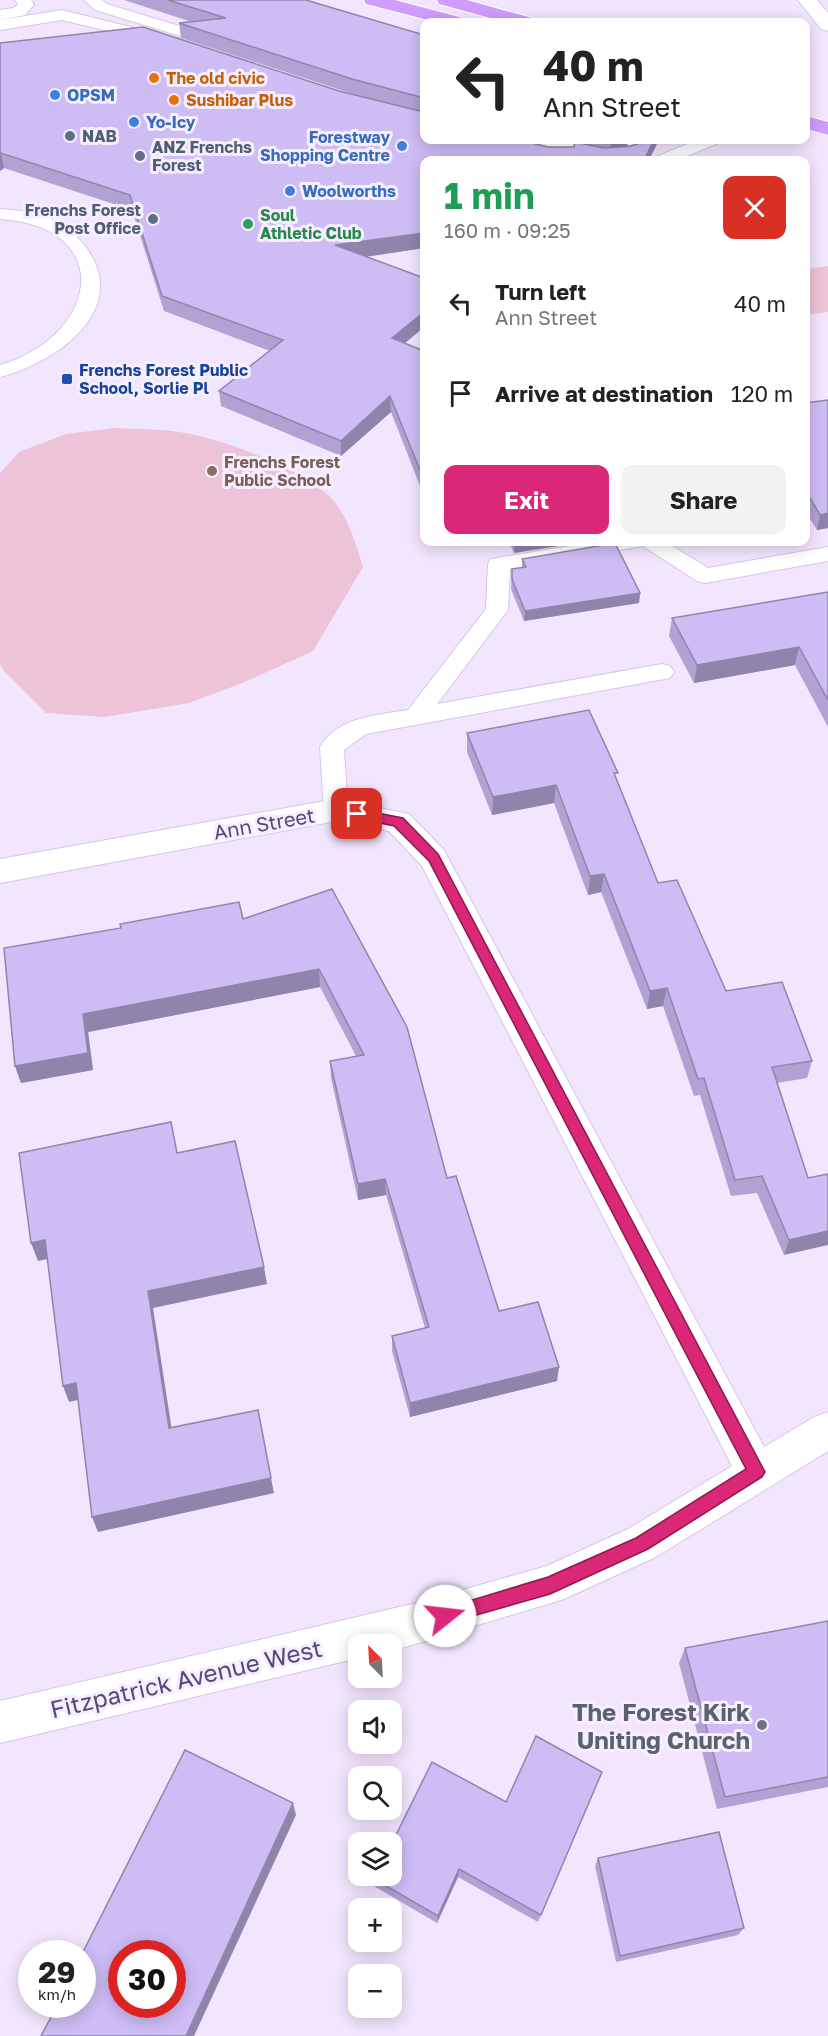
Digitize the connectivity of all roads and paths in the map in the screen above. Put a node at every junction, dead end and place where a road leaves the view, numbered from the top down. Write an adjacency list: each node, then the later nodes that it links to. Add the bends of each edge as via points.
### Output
1 (68, 0): 5 (lane)
2 (91, 0): 10 (lane); 10 (lane, via 101,7 216,42 225,60)
3 (373, 0): 8 (main road)
4 (446, 0): 9 (main road)
5 (27, 5): 7 (lane); 10 (lane)
6 (816, 5): 11 (street)
7 (4, 18)
8 (441, 18)
9 (511, 18)
10 (77, 19)
11 (828, 25)
12 (810, 123): 13 (main road)
13 (828, 129)
14 (638, 144): 19 (lane, via 637,151)
15 (701, 144): 20 (lane)
16 (539, 146): 17 (lane); 18 (lane)
17 (558, 156)
18 (603, 156)
19 (628, 156)
20 (673, 156)
21 (0, 214): 22 (lane, via 50,224 76,246 93,279 88,302 63,339 37,358)
22 (0, 371)
23 (610, 546): 27 (lane, via 499,564 497,610)
24 (657, 546): 25 (lane, via 705,576)
25 (828, 554)
26 (662, 672): 27 (lane)
27 (414, 717): 28 (lane, via 358,727 332,747)
28 (336, 810): 29 (street, Ann Street); 31 (street, Ann Street, via 398,822 433,858)
29 (0, 871)
30 (828, 1430): 31 (street, Fitzpatrick Avenue West)
31 (756, 1472): 32 (street, Fitzpatrick Avenue West, via 642,1543 550,1585 412,1625)
32 (0, 1722)

